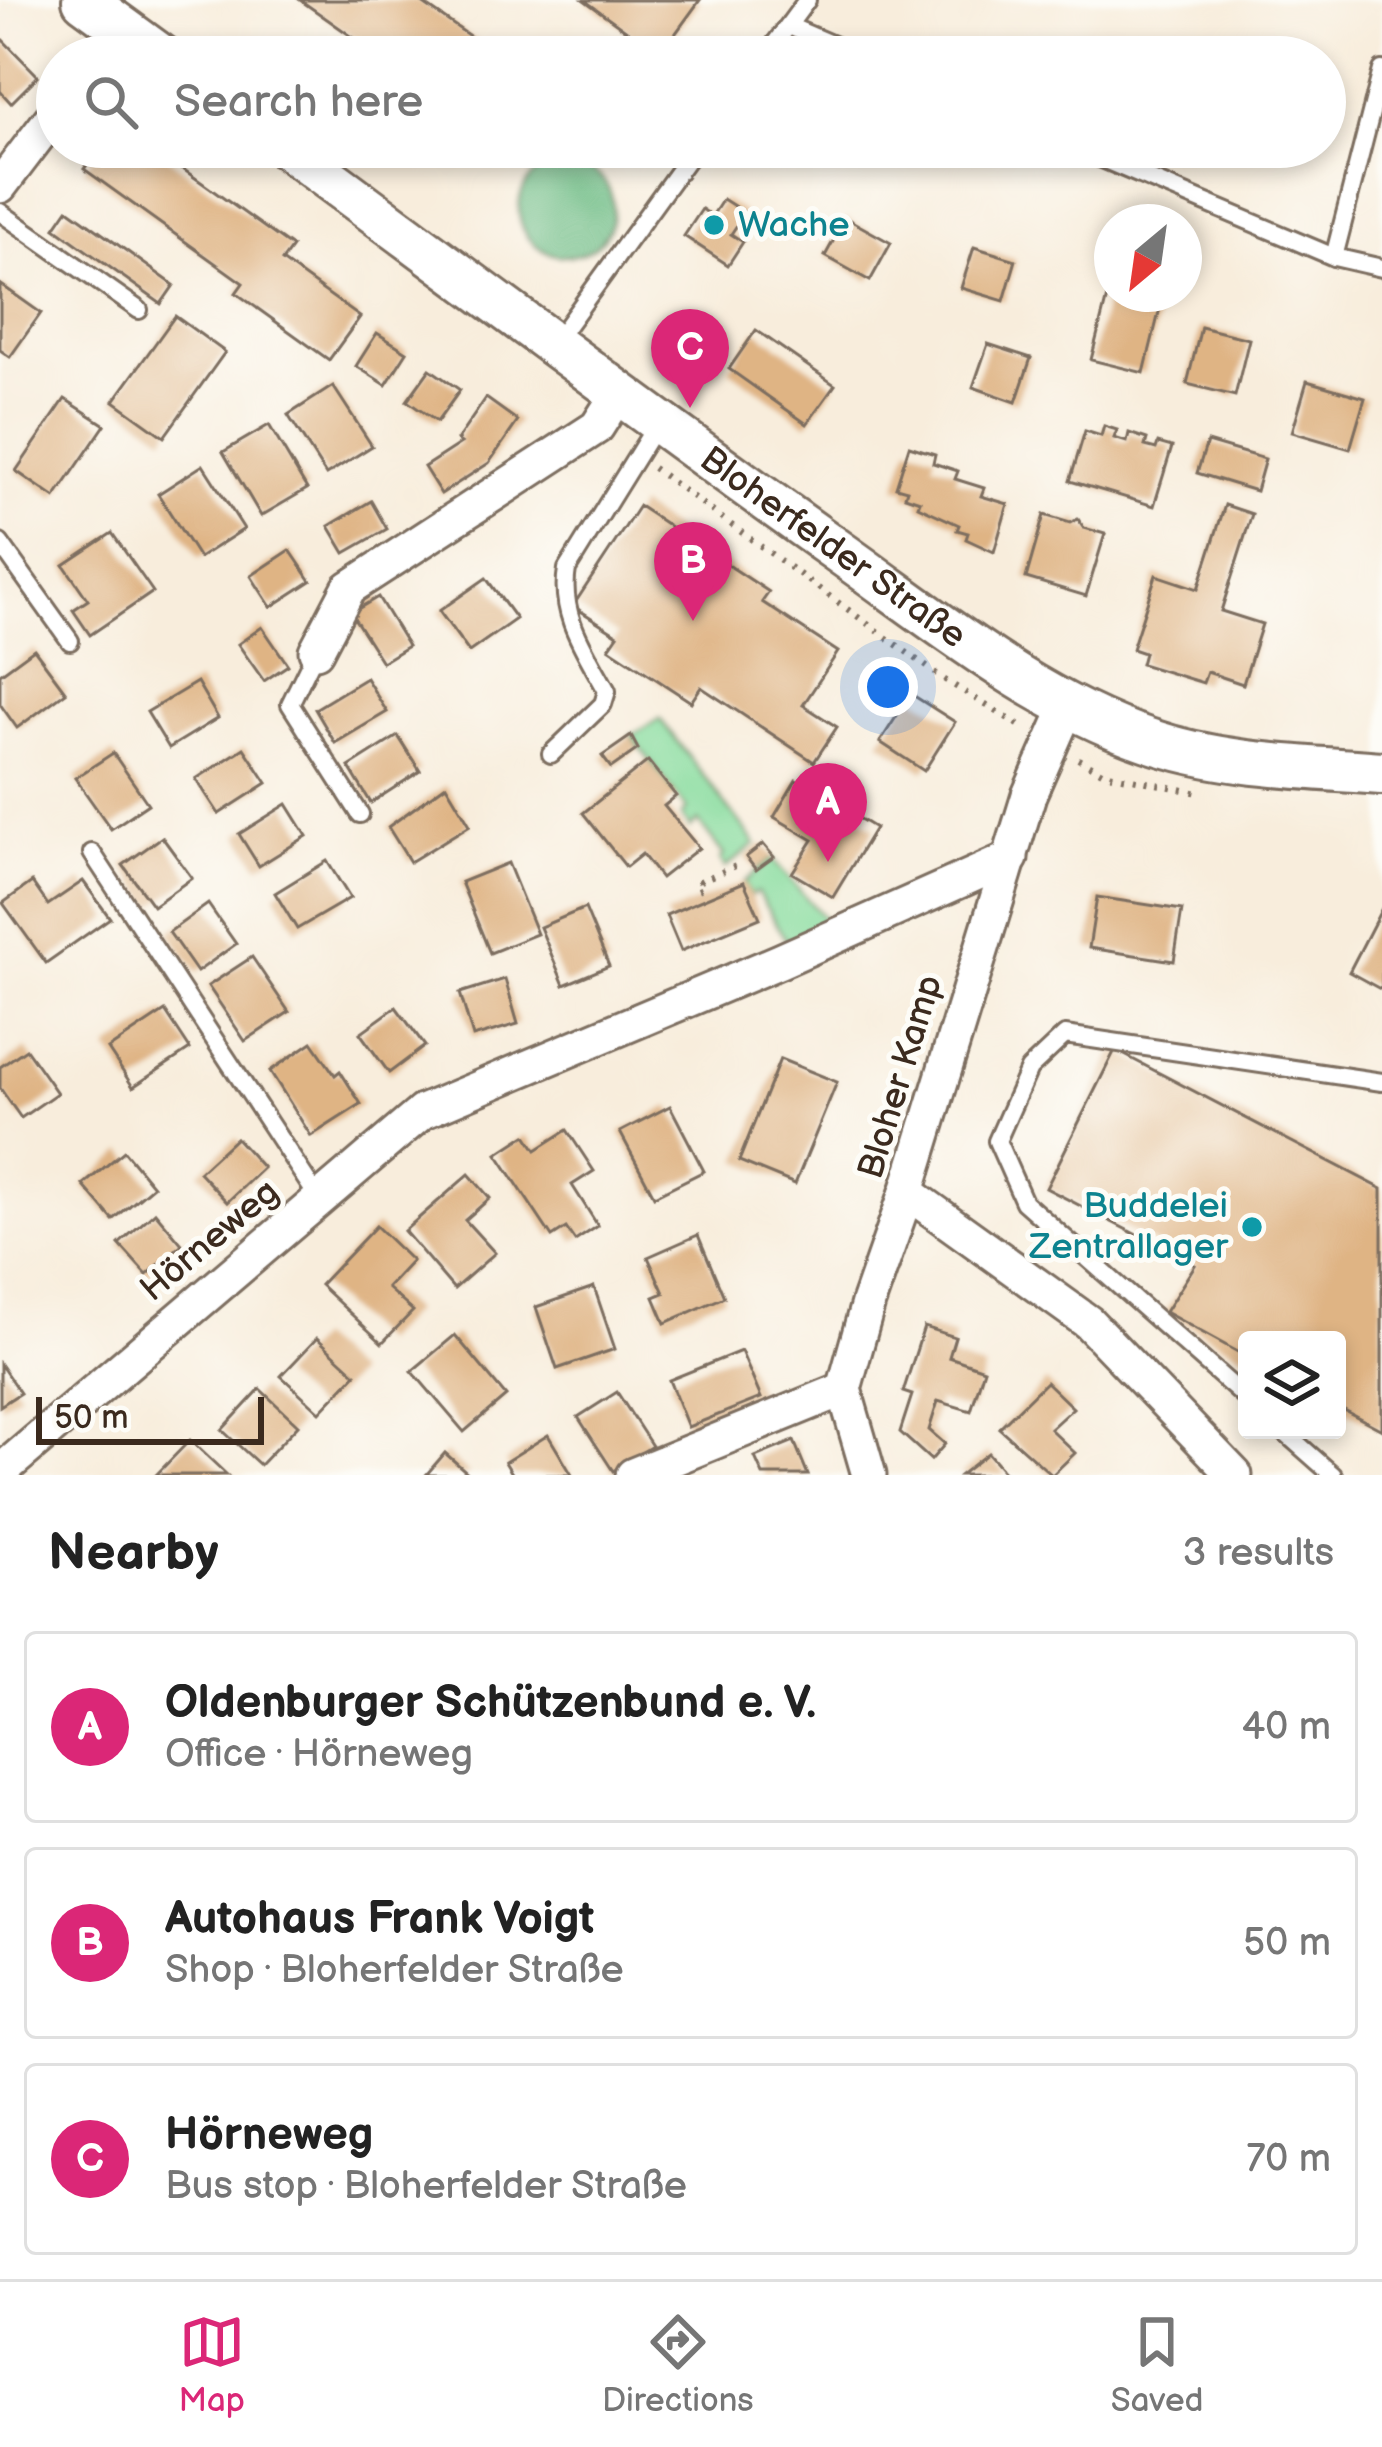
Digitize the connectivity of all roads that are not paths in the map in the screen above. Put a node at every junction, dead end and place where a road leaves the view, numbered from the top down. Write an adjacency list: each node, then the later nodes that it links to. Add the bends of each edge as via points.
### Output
1 (84, 0): 4 (street)
2 (807, 0): 3 (lane)
3 (789, 26): 5 (lane); 6 (lane)
4 (105, 36)
5 (781, 36)
6 (812, 36)
7 (1382, 70): 14 (lane)
8 (36, 139): 12 (street)
9 (314, 168): 17 (street, Bloherfelder Straße)
10 (681, 168): 17 (lane)
11 (1124, 168): 14 (lane)
12 (0, 186)
13 (0, 212): 16 (lane)
14 (1334, 257): 15 (lane)
15 (1382, 268)
16 (139, 310)
17 (553, 345): 18 (street, Bloherfelder Straße)
18 (618, 394): 19 (street, Bloherfelder Straße); 22 (street, via 597,427 349,588)
19 (658, 423): 23 (street, Bloherfelder Straße); 24 (lane, via 567,569 566,614 607,691)
20 (0, 543): 21 (lane)
21 (70, 641)
22 (316, 652): 26 (lane, via 290,704)
23 (1068, 706): 25 (street, Bloherfelder Straße, via 1193,754); 28 (street, Bloher Kamp)
24 (551, 754)
25 (1382, 773)
26 (360, 814)
27 (92, 853): 31 (lane)
28 (1011, 858): 30 (street, Bloher Kamp); 31 (street, Hörneweg, via 422,1112)
29 (1382, 1082): 33 (lane, via 1065,1035 1029,1069 997,1141 1024,1202)
30 (907, 1192): 32 (street, Bloher Kamp); 38 (street, via 1088,1322)
31 (319, 1199): 35 (street, Hörneweg)
32 (844, 1389): 36 (street); 37 (street)
33 (1238, 1391)
34 (1292, 1439): 39 (lane)
35 (0, 1472)
36 (633, 1475)
37 (869, 1475)
38 (1235, 1475)
39 (1334, 1475)

